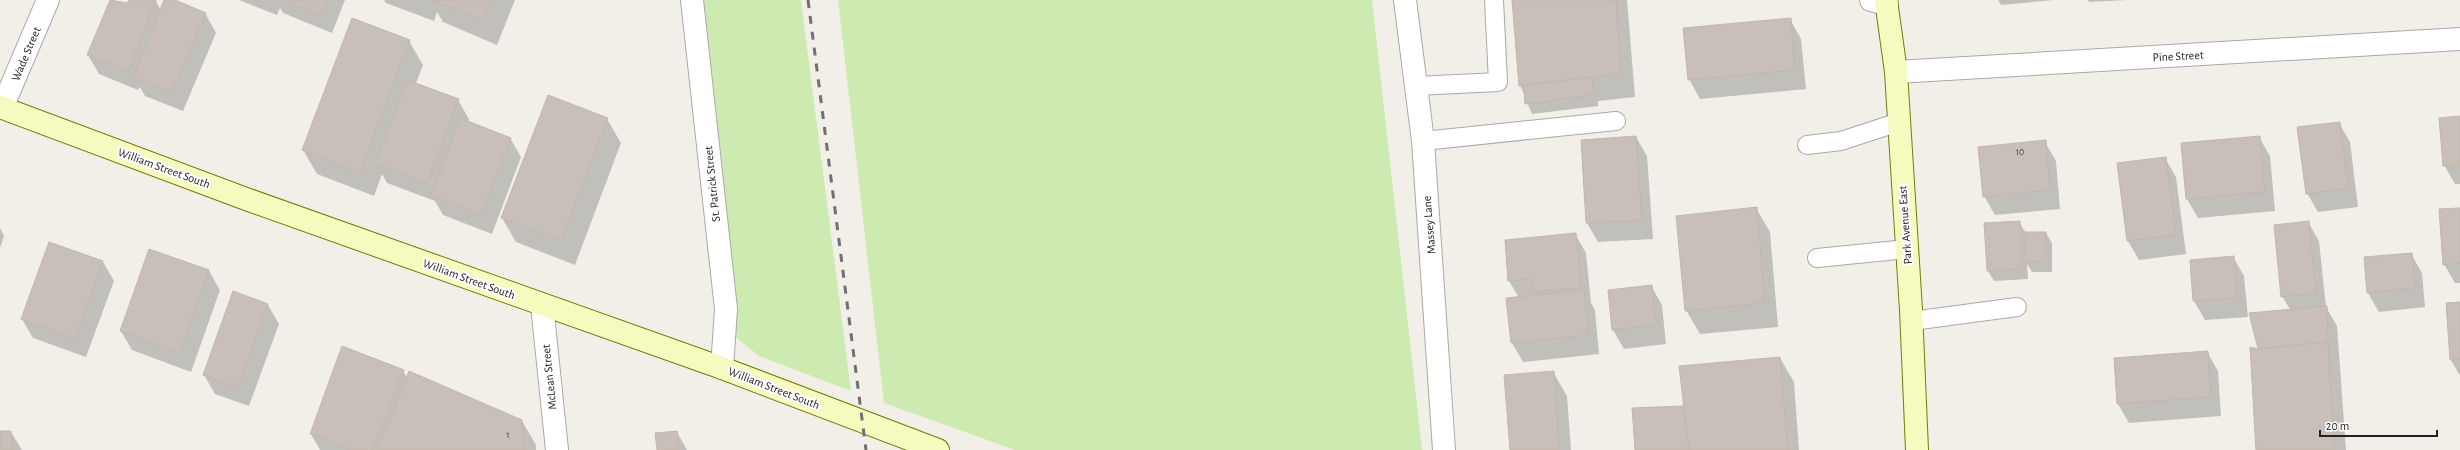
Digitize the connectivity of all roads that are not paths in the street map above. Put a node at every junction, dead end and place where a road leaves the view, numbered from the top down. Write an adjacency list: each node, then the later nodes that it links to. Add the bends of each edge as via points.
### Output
1 (48, 0): 9 (street, Wade Street)
2 (692, 0): 19 (street, St. Patrick Street, via 726,309)
3 (1405, 0): 8 (street, Massey Lane)
4 (1494, 0): 8 (lane, via 1498,82)
5 (1881, 1): 7 (street, Park Avenue East)
6 (2460, 39): 7 (street, Pine Street)
7 (1896, 72): 11 (street, Park Avenue East)
8 (1416, 86): 12 (street, Massey Lane)
9 (1, 108): 16 (street, William Street South)
10 (1616, 121): 12 (lane)
11 (1899, 122): 13 (lane, via 1841,141); 14 (street, Park Avenue East)
12 (1423, 141): 22 (street, Massey Lane)
13 (1807, 145)
14 (1907, 249): 15 (lane); 18 (street, Park Avenue East)
15 (1817, 258)
16 (542, 305): 19 (street, William Street South); 20 (street, McLean Street)
17 (2017, 306): 18 (lane)
18 (1912, 321): 23 (street, Park Avenue East)
19 (722, 368): 21 (street, William Street South)
20 (557, 450)
21 (938, 450)
22 (1444, 450)
23 (1917, 450)

